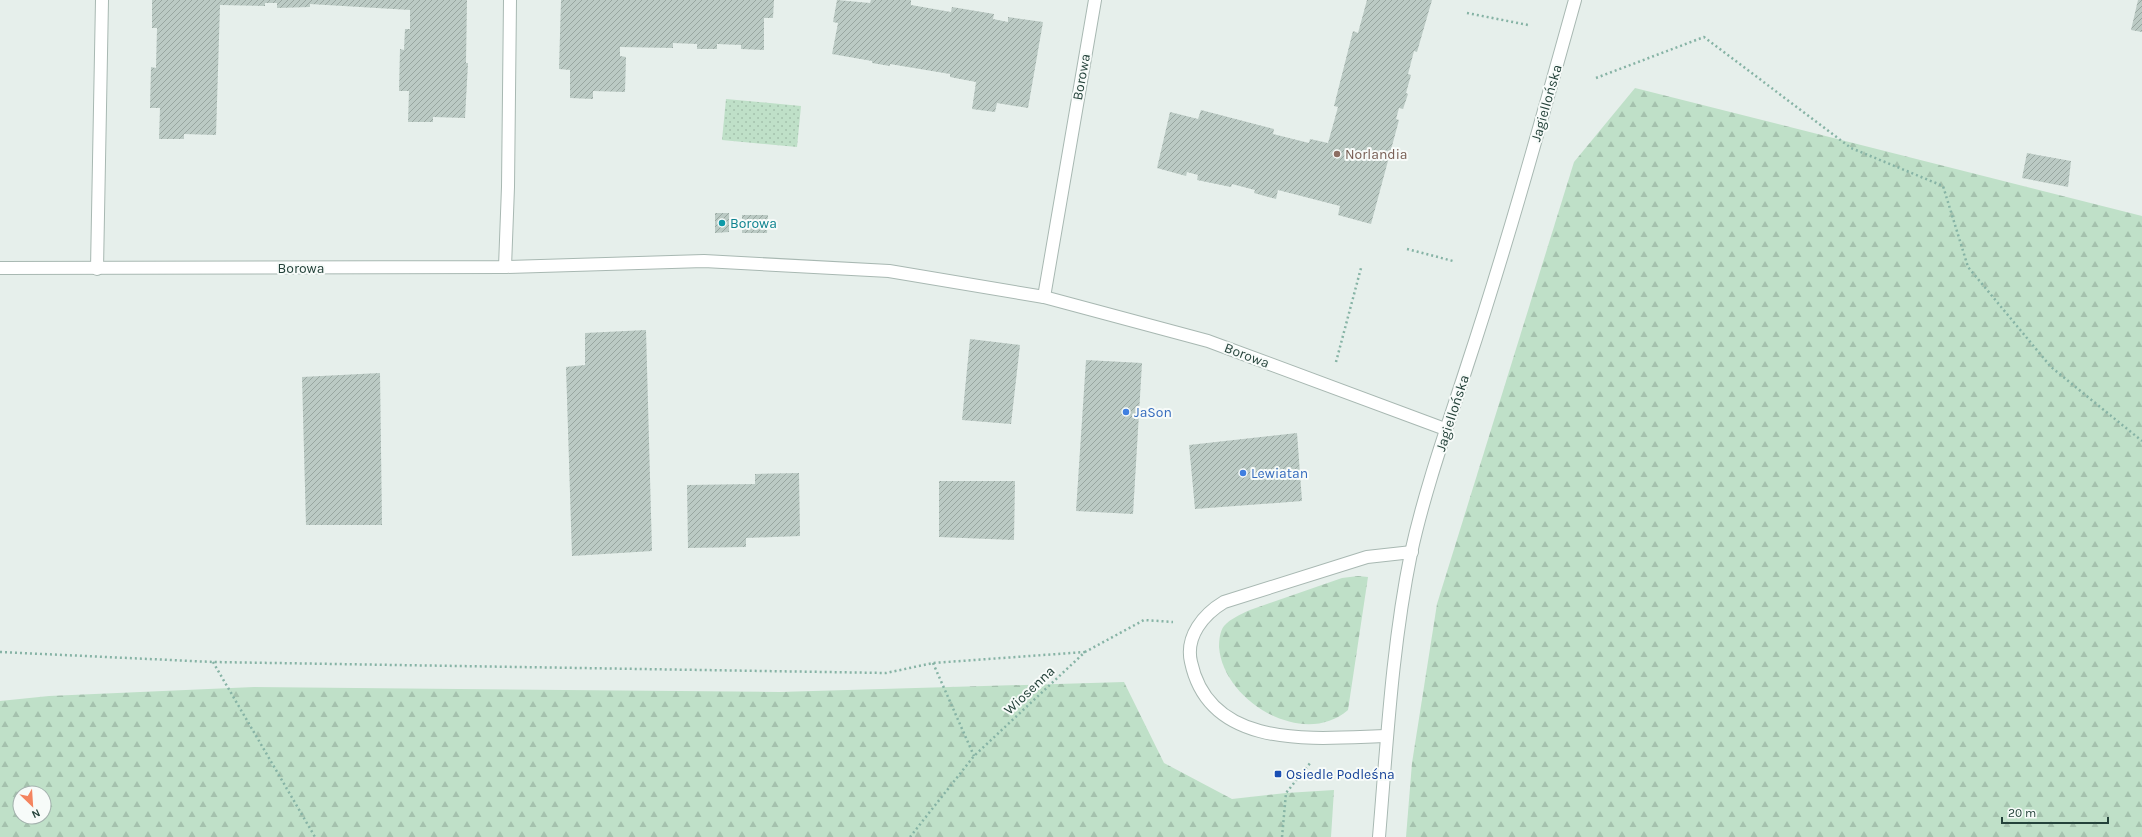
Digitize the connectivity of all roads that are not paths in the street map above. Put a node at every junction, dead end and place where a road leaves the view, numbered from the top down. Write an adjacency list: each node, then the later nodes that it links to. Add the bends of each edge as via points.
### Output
1 (102, 0): 7 (street)
2 (510, 0): 5 (street)
3 (1095, 0): 8 (street, Borowa)
4 (1575, 0): 9 (street, Jagiellońska, via 1532,154)
5 (505, 266): 7 (street, Borowa); 8 (street, Borowa, via 704,261 889,271)
6 (0, 268): 7 (street, Borowa)
7 (97, 269)
8 (1044, 297): 9 (street, Borowa, via 1208,340)
9 (1445, 429): 10 (street, Jagiellońska)
10 (1412, 552): 11 (street, Jagiellońska, via 1394,656); 11 (street, via 1367,557 1224,602 1210,611 1199,623 1192,642 1190,660 1196,680 1208,699 1227,718 1254,731 1286,737)
11 (1387, 736): 12 (street, Jagiellońska)
12 (1379, 837)

